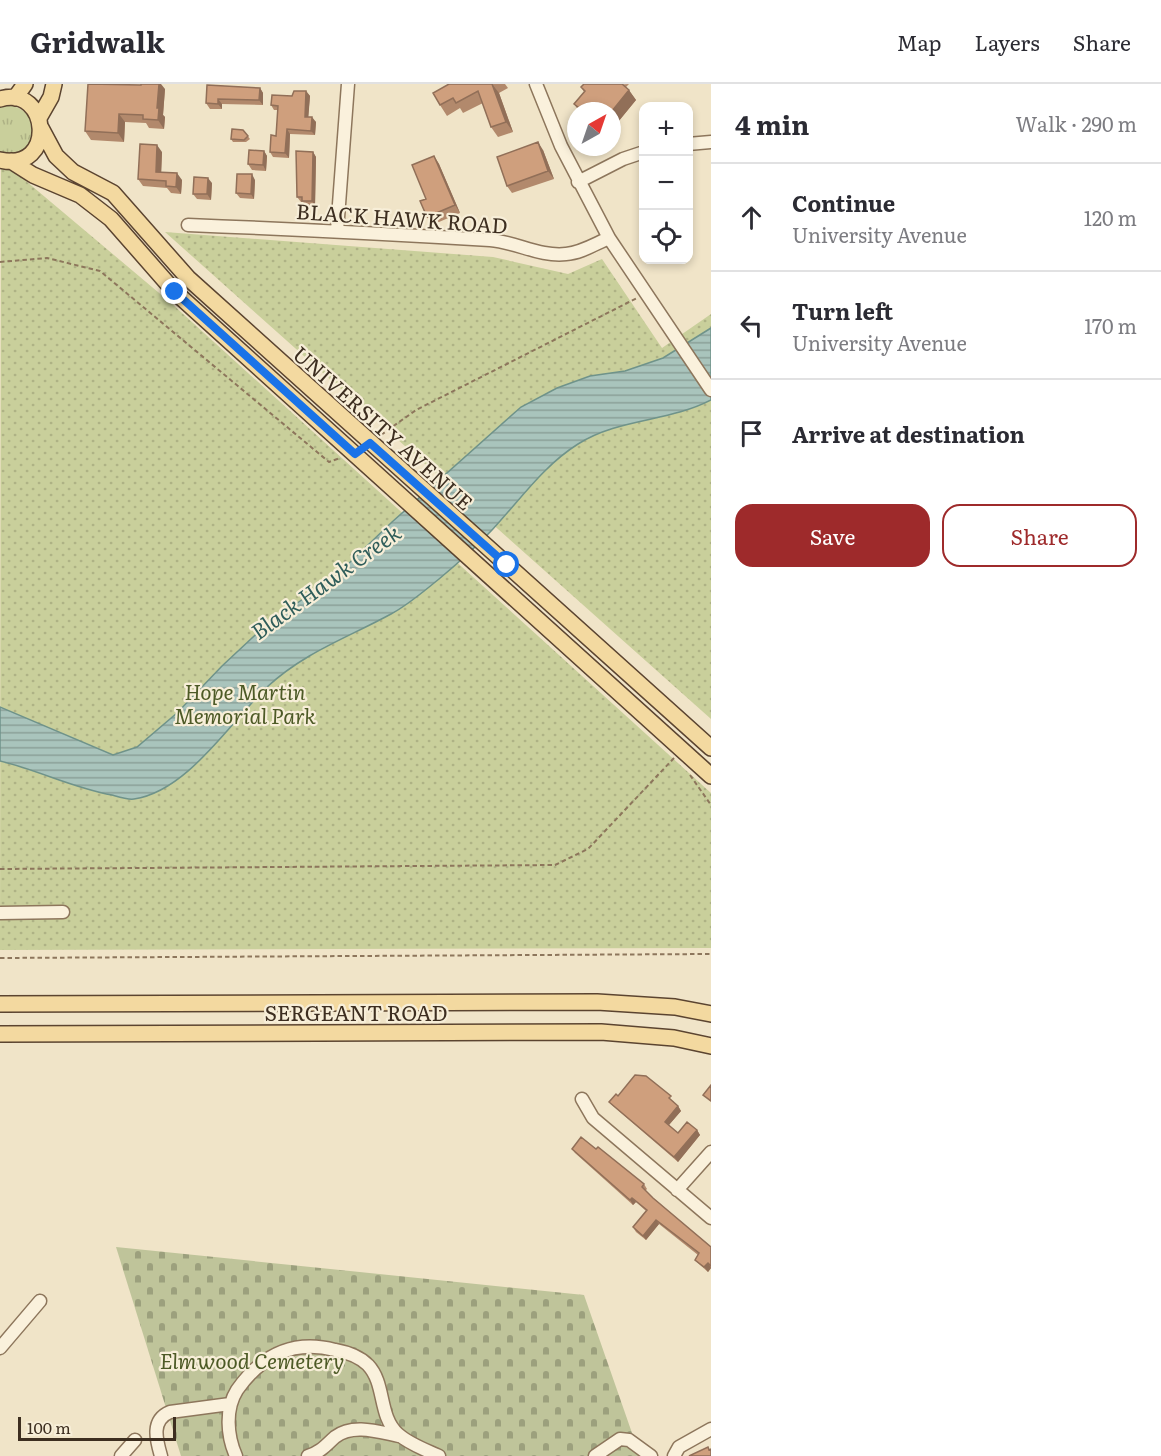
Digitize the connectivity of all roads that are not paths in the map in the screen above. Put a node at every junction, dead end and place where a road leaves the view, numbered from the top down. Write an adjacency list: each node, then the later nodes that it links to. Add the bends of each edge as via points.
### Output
1 (25, 84): 5 (main road)
2 (54, 84): 6 (main road)
3 (348, 84): 13 (street)
4 (536, 84): 11 (street)
5 (5, 97): 6 (main road, via 25,102 33,108)
6 (40, 123): 10 (main road, via 40,139 28,156); 16 (main road, UNIVERSITY AVENUE, via 56,156 73,172 112,194 188,278)
7 (711, 142): 8 (street)
8 (693, 144)
9 (639, 154): 11 (street)
10 (4, 161): 17 (main road, UNIVERSITY AVENUE, via 80,195 111,219 175,292)
11 (578, 182): 14 (street)
12 (188, 225): 13 (street, BLACK HAWK ROAD)
13 (337, 231): 14 (street, BLACK HAWK ROAD, via 503,241 544,254 566,255)
14 (609, 238): 15 (street)
15 (711, 390)
16 (711, 748)
17 (711, 776)
18 (63, 912): 19 (street)
19 (0, 913)
20 (0, 1004): 21 (main road, SERGEANT ROAD, via 597,1002 664,1006)
21 (711, 1014)
22 (0, 1035): 23 (main road, SERGEANT ROAD, via 601,1032 674,1038)
23 (711, 1046)
24 (582, 1098): 26 (street, via 593,1118)
25 (711, 1152): 26 (street)
26 (677, 1190): 27 (street)
27 (711, 1218)
28 (40, 1301): 29 (street)
29 (0, 1348)
30 (230, 1404): 32 (street, via 249,1376 281,1351 327,1347 366,1362 373,1370 386,1416); 36 (street, via 163,1415 156,1429); 37 (street, via 230,1434)
31 (711, 1429): 42 (street, via 679,1447)
32 (399, 1436): 34 (street, via 361,1429 346,1431); 39 (street)
33 (135, 1440): 35 (street)
34 (326, 1453): 38 (street)
35 (121, 1456)
36 (161, 1456)
37 (236, 1456)
38 (308, 1456)
39 (439, 1456)
40 (595, 1456): 41 (street, via 620,1439 629,1440)
41 (651, 1456)
42 (674, 1456)

